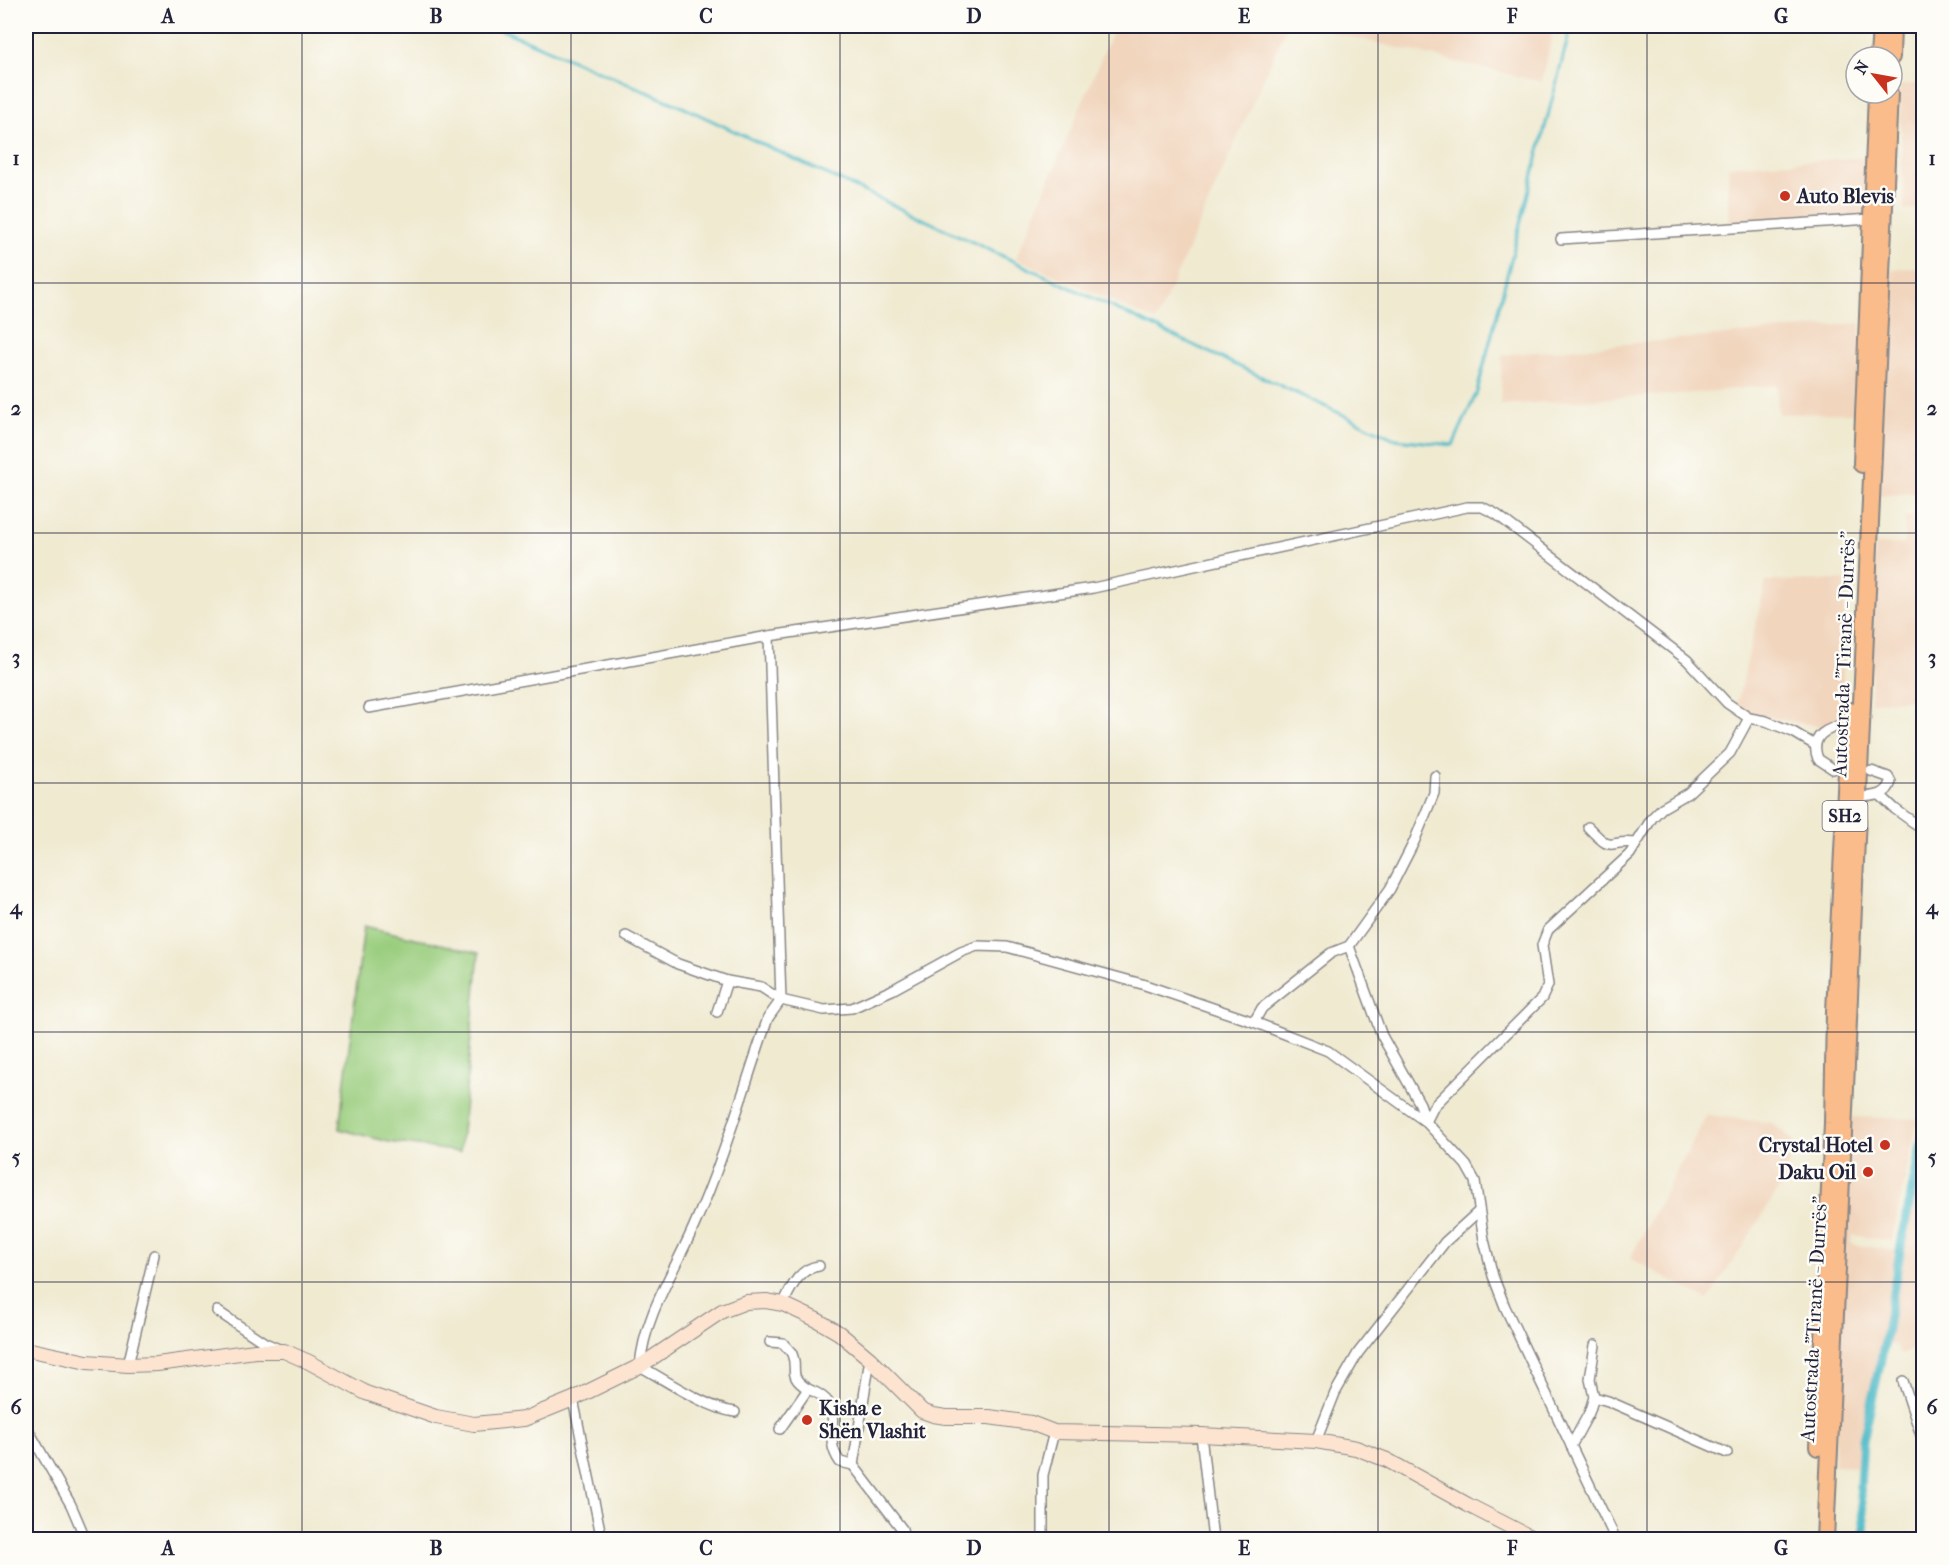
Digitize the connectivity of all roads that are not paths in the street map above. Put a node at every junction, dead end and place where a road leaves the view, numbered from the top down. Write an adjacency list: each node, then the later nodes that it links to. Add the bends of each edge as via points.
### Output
1 (1881, 26): 3 (highway)
2 (1892, 26): 4 (highway)
3 (1880, 45)
4 (1891, 45)
5 (1876, 105): 7 (highway, Autostrada "Tiranë - Durrës" / SH2)
6 (1888, 105): 18 (highway, Autostrada "Tiranë - Durrës" / SH2)
7 (1871, 219): 8 (street); 12 (highway, Autostrada "Tiranë - Durrës" / SH2)
8 (1561, 239)
9 (769, 636): 10 (street); 11 (street, via 1093,588 1467,507 1482,507 1687,660 1727,703); 25 (street)
10 (369, 708)
11 (1749, 718): 13 (street, via 1793,732); 21 (street, via 1731,753 1688,793 1662,808)
12 (1850, 722): 13 (street, via 1828,729); 62 (highway, Autostrada "Tiranë - Durrës" / SH2)
13 (1815, 745): 14 (street, via 1818,759)
14 (1833, 769)
15 (1871, 771): 17 (street, via 1891,782)
16 (1435, 776): 23 (street, via 1434,793 1414,842 1390,889)
17 (1880, 795): 18 (street); 20 (street)
18 (1859, 797): 63 (highway, Autostrada "Tiranë - Durrës" / SH2)
19 (1588, 827): 21 (street, via 1604,844)
20 (1923, 830)
21 (1636, 843): 28 (street, via 1630,854 1548,930 1542,945 1548,985 1542,998 1434,1106)
22 (626, 936): 24 (street, via 678,964)
23 (1349, 946): 27 (street, via 1322,960 1262,1008); 28 (street, via 1382,1036)
24 (727, 981): 25 (street, via 761,987); 26 (street)
25 (781, 1000): 27 (street, via 824,1010 852,1008 961,952 991,945 1142,984); 40 (street, via 768,1018 694,1226 655,1309 642,1344)
26 (717, 1012)
27 (1254, 1022): 28 (street, via 1328,1052)
28 (1426, 1122): 29 (street, via 1466,1164 1475,1181)
29 (1479, 1211): 50 (street, via 1445,1242 1358,1353 1335,1393); 52 (street, via 1504,1307)
30 (154, 1255): 39 (street)
31 (819, 1266): 32 (street, via 810,1267 796,1279)
32 (783, 1304): 38 (street, via 839,1333); 40 (street, via 746,1302 722,1311)
33 (217, 1311): 37 (street)
34 (770, 1342): 42 (street, via 783,1343 792,1355 799,1383)
35 (1595, 1345): 43 (street, via 1590,1379)
36 (26, 1349): 39 (street, via 87,1362)
37 (284, 1351): 39 (street); 44 (street, via 366,1393 436,1417 474,1424 524,1419)
38 (870, 1359): 48 (street, via 912,1402 933,1416 989,1417 1031,1423); 54 (street)
39 (128, 1365)
40 (640, 1366): 44 (street); 45 (street)
41 (1903, 1381): 51 (street)
42 (808, 1389): 47 (street); 54 (street, via 830,1403 834,1416 830,1437 833,1452 840,1462)
43 (1594, 1397): 52 (street); 53 (street)
44 (573, 1399): 56 (street)
45 (735, 1412)
46 (26, 1426): 55 (street)
47 (780, 1429)
48 (1054, 1432): 49 (street); 58 (street, via 1043,1475)
49 (1201, 1435): 50 (street); 59 (street)
50 (1316, 1442): 60 (street, via 1356,1448 1387,1460)
51 (1923, 1444)
52 (1571, 1446): 61 (street)
53 (1727, 1453)
54 (853, 1465): 57 (street, via 902,1529)
55 (86, 1539)
56 (602, 1539)
57 (905, 1539)
58 (1043, 1539)
59 (1213, 1539)
60 (1536, 1539)
61 (1616, 1539)
62 (1814, 1539)
63 (1826, 1539)

